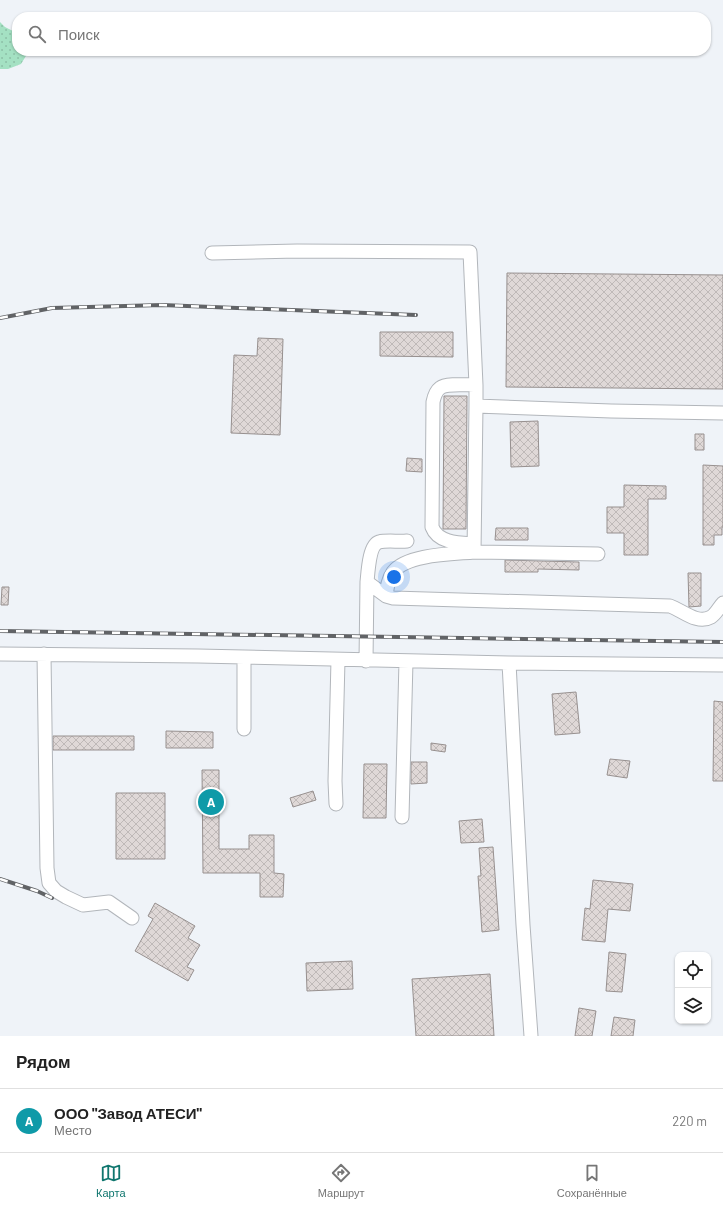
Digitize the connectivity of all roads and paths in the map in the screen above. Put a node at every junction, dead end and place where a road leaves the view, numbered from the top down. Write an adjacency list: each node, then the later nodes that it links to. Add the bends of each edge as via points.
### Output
1 (212, 253): 2 (street, via 470,252)
2 (476, 385): 3 (street); 6 (street, via 444,386 439,388 433,402 432,527 435,533 447,541)
3 (476, 406): 4 (street); 6 (street)
4 (723, 413)
5 (407, 542): 8 (street, via 374,544)
6 (474, 548): 7 (street); 9 (street, via 405,563 394,571 388,582)
7 (598, 554)
8 (367, 582): 9 (street); 15 (street)
9 (386, 596): 10 (street, via 670,606 695,618 703,619 710,618)
10 (723, 603)
11 (0, 654): 12 (street)
12 (44, 654): 13 (street); 22 (street, via 49,883 56,891 83,905 108,902)
13 (244, 658): 14 (street); 19 (street)
14 (338, 660): 15 (street); 20 (street)
15 (366, 661): 16 (street)
16 (406, 661): 17 (street); 21 (street)
17 (509, 663): 18 (street); 23 (street)
18 (723, 664)
19 (244, 729)
20 (336, 804)
21 (402, 817)
22 (132, 918)
23 (531, 1036)

